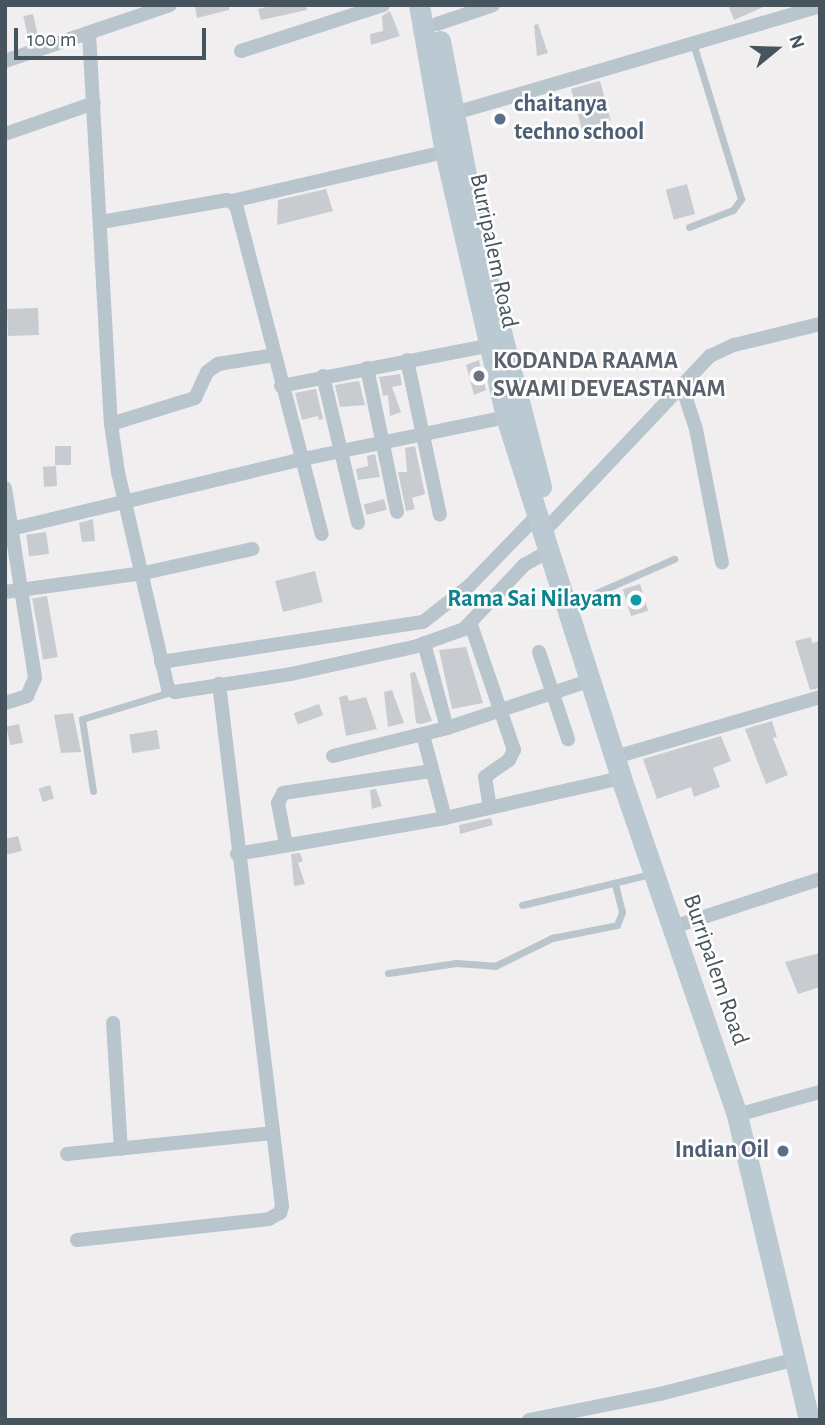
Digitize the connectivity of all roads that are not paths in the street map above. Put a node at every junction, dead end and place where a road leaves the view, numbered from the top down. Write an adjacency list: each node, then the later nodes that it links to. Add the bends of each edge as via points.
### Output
1 (170, 5): 7 (street)
2 (383, 5): 9 (street)
3 (419, 5): 12 (main road, Burripalem Road)
4 (494, 5): 6 (street)
5 (820, 6): 8 (street)
6 (435, 14): 12 (main road, Burripalem Road)
7 (89, 33): 10 (street); 11 (street)
8 (693, 43): 12 (street); 17 (lane, via 741,199 733,210)
9 (241, 51)
10 (5, 61)
11 (93, 103): 13 (street); 16 (street)
12 (446, 115): 14 (main road, Burripalem Road); 38 (main road, Burripalem Road)
13 (5, 134)
14 (445, 152): 15 (street); 19 (main road, Burripalem Road)
15 (232, 201): 16 (street); 20 (street, via 239,213)
16 (102, 222): 27 (street)
17 (689, 227)
18 (820, 324): 25 (street, via 718,351)
19 (487, 346): 21 (street); 26 (main road, Burripalem Road)
20 (274, 355): 24 (street); 27 (street, via 218,364 207,372 195,398)
21 (407, 360): 22 (street); 28 (street)
22 (367, 368): 23 (street); 29 (street)
23 (323, 376): 24 (street); 30 (street)
24 (281, 386): 31 (street)
25 (682, 386): 38 (street); 42 (street, via 696,429)
26 (506, 417): 28 (street); 38 (main road, Burripalem Road)
27 (111, 424): 33 (street)
28 (422, 434): 29 (street); 35 (street)
29 (382, 442): 30 (street); 34 (street)
30 (342, 450): 31 (street); 36 (street)
31 (303, 459): 33 (street); 37 (street)
32 (5, 488): 39 (street)
33 (124, 500): 39 (street); 43 (street)
34 (397, 512)
35 (440, 515)
36 (358, 523)
37 (322, 534)
38 (546, 534): 46 (main road, Burripalem Road); 47 (street); 50 (street, via 423,622)
39 (10, 535): 44 (street)
40 (252, 549): 43 (street)
41 (674, 559): 46 (lane)
42 (722, 563)
43 (144, 573): 44 (street); 50 (street)
44 (22, 590): 45 (street); 55 (street, via 34,685 27,696)
45 (5, 592)
46 (568, 606): 52 (main road, Burripalem Road)
47 (471, 625): 48 (street); 56 (street)
48 (424, 643): 51 (street, via 291,674); 57 (street)
49 (540, 652): 52 (street)
50 (161, 662): 53 (street)
51 (219, 684): 53 (street); 68 (street)
52 (571, 686): 56 (street); 59 (street); 61 (main road, Burripalem Road)
53 (172, 692): 64 (lane, via 82,719)
54 (820, 697): 61 (street)
55 (5, 702)
56 (502, 710): 57 (street); 65 (street, via 513,756 485,776)
57 (447, 728): 58 (street)
58 (423, 735): 60 (street); 62 (street)
59 (568, 738)
60 (332, 756)
61 (615, 757): 63 (main road, Burripalem Road)
62 (432, 771): 66 (street); 67 (street, via 283,793 278,803)
63 (621, 778): 65 (street); 69 (main road, Burripalem Road)
64 (93, 791)
65 (489, 808): 66 (street)
66 (445, 818): 67 (street)
67 (286, 845): 68 (street)
68 (237, 854): 78 (street)
69 (649, 875): 71 (lane); 73 (main road, Burripalem Road)
70 (819, 882): 73 (street)
71 (615, 883): 72 (lane); 74 (lane, via 622,912 617,925 552,938 495,965 456,963)
72 (522, 905)
73 (673, 927): 77 (main road, Burripalem Road)
74 (388, 974)
75 (113, 1023): 79 (street)
76 (820, 1092): 77 (street)
77 (737, 1115): 82 (main road, Burripalem Road)
78 (274, 1133): 79 (street); 81 (street, via 282,1206 275,1218)
79 (121, 1149): 80 (street)
80 (67, 1154)
81 (77, 1240)
82 (796, 1359): 83 (street, via 660,1394); 84 (main road, Burripalem Road)
83 (529, 1420)
84 (809, 1420)

